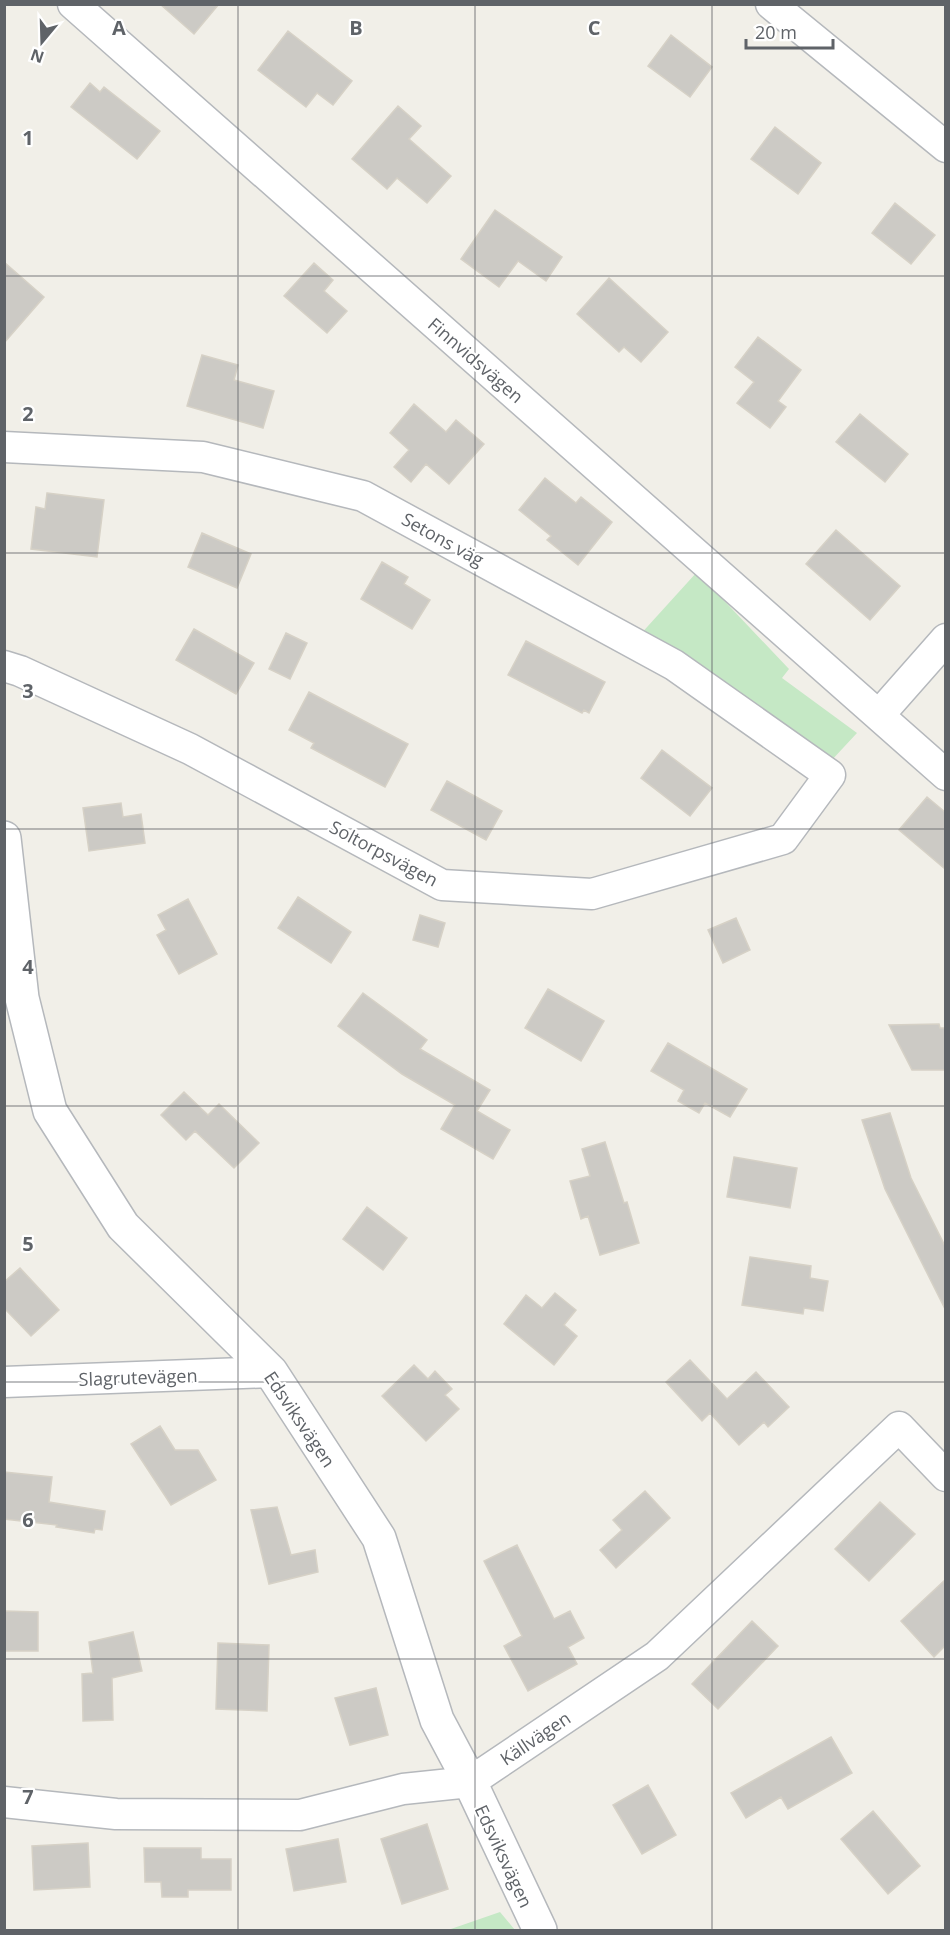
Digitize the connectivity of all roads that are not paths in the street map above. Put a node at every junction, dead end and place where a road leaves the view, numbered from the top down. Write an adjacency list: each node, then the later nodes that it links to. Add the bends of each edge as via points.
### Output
1 (73, 4): 7 (street, Finnvidsvägen)
2 (771, 4): 3 (street)
3 (945, 147)
4 (4, 447): 8 (street, Setons väg, via 202,457 363,496 674,665)
5 (945, 639): 7 (street)
6 (4, 666): 8 (street, Soltorpsvägen, via 190,749 442,885 592,894 603,891 783,839)
7 (879, 715): 9 (street, Finnvidsvägen)
8 (830, 775)
9 (945, 775)
10 (4, 838): 11 (street, Edsviksvägen, via 22,998 50,1112 123,1226)
11 (271, 1372): 12 (street, Slagrutevägen); 14 (street, Edsviksvägen, via 379,1538 437,1720)
12 (4, 1382)
13 (945, 1476): 14 (street, Källvägen, via 899,1427 657,1656)
14 (470, 1782): 15 (street, Källvägen, via 403,1789 300,1815 116,1814); 16 (street, Edsviksvägen)
15 (4, 1802)
16 (540, 1930)

